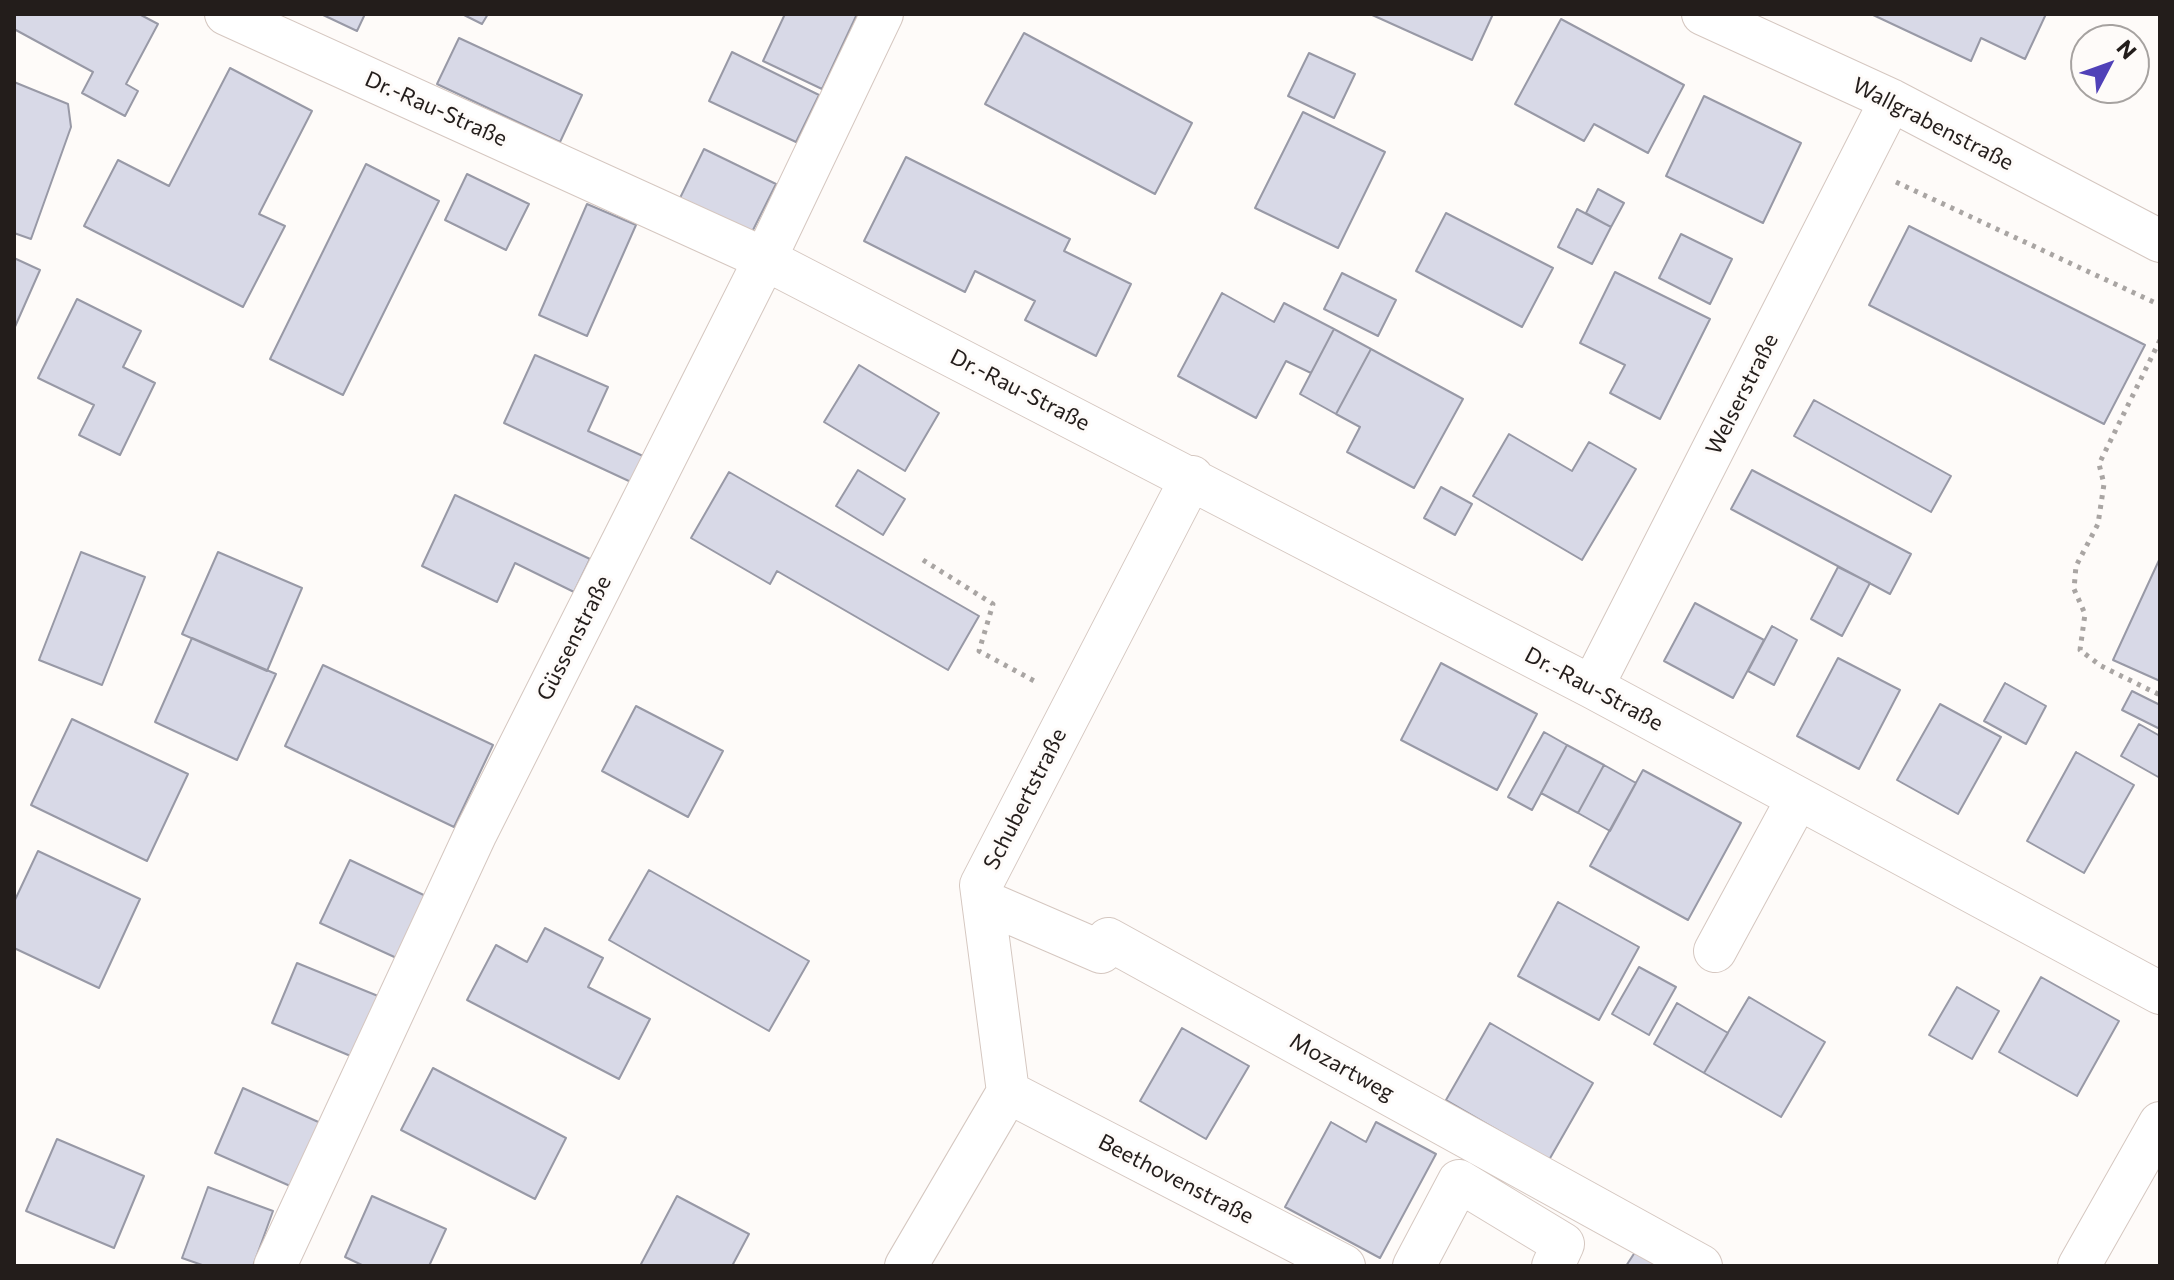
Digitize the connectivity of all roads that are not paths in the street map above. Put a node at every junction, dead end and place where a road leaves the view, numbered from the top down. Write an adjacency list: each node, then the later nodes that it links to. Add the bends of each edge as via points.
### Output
1 (226, 14): 6 (street, Dr.-Rau-Straße)
2 (882, 14): 6 (street, Güssenstraße)
3 (1703, 14): 4 (street, Wallgrabenstraße)
4 (1891, 100): 5 (street, Wallgrabenstraße); 8 (street, Welserstraße)
5 (2160, 241)
6 (765, 259): 7 (street, Dr.-Rau-Straße); 15 (street, Güssenstraße, via 476,833)
7 (1192, 477): 8 (street, Dr.-Rau-Straße); 10 (street, Schubertstraße, via 981,885)
8 (1592, 687): 9 (street, Dr.-Rau-Straße)
9 (1798, 798): 11 (street); 12 (street, Dr.-Rau-Straße)
10 (983, 901): 13 (street, Schubertstraße); 20 (street, Mozartweg, via 1101,952 1108,939)
11 (1715, 951)
12 (2160, 993)
13 (1008, 1092): 16 (street); 17 (street, Beethovenstraße)
14 (2160, 1123): 21 (street)
15 (275, 1266)
16 (906, 1266)
17 (1344, 1266)
18 (1414, 1266): 19 (street, via 1459,1181 1563,1244)
19 (1553, 1266)
20 (1701, 1266)
21 (2079, 1266)

